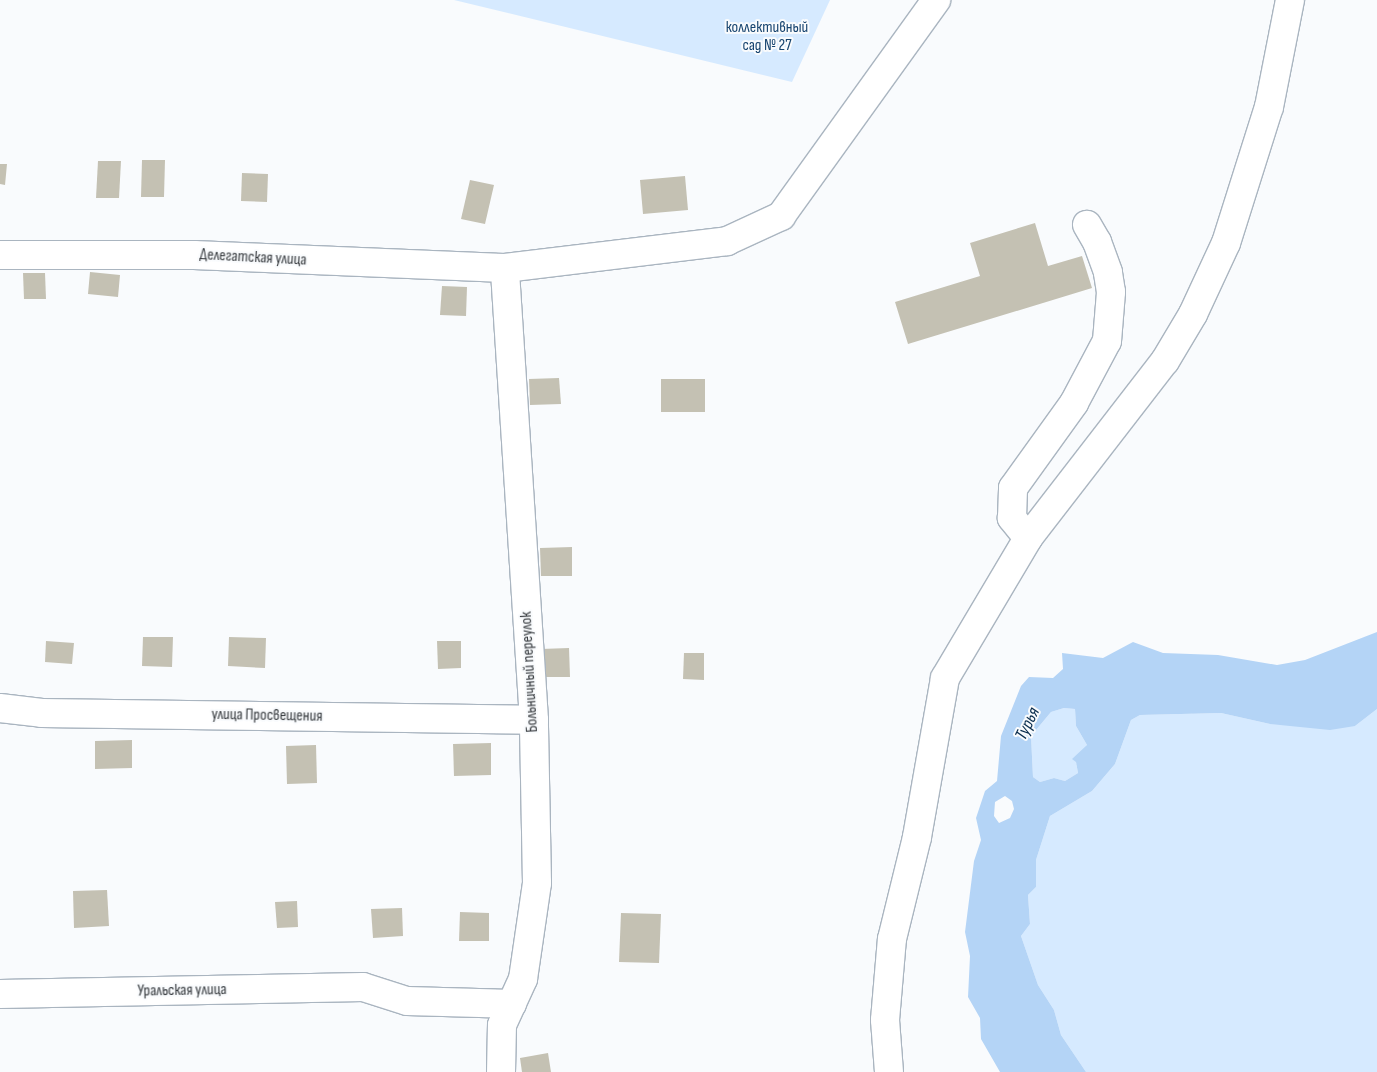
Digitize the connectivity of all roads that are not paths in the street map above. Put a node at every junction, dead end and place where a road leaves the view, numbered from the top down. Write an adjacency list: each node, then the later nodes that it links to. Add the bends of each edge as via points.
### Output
1 (936, 0): 5 (street, Делегатская улица, via 781,216 727,241)
2 (1290, 0): 6 (street, via 1269,107 1226,243 1193,314 1164,361)
3 (1087, 225): 6 (street, via 1098,242 1108,272 1111,292 1107,341 1074,403 1013,488 1012,518)
4 (0, 255): 5 (street, Делегатская улица, via 194,255)
5 (505, 268): 8 (street, Больничный переулок)
6 (1028, 538): 12 (street, via 945,678 917,837 892,940 886,1020)
7 (0, 708): 8 (street, улица Просвещения, via 42,713)
8 (534, 720): 10 (street, Больничный переулок, via 537,882 523,979)
9 (0, 994): 10 (street, Уральская улица, via 363,987 407,1001)
10 (512, 1004): 11 (street, Больничный переулок, via 502,1025)
11 (501, 1072)
12 (889, 1072)

